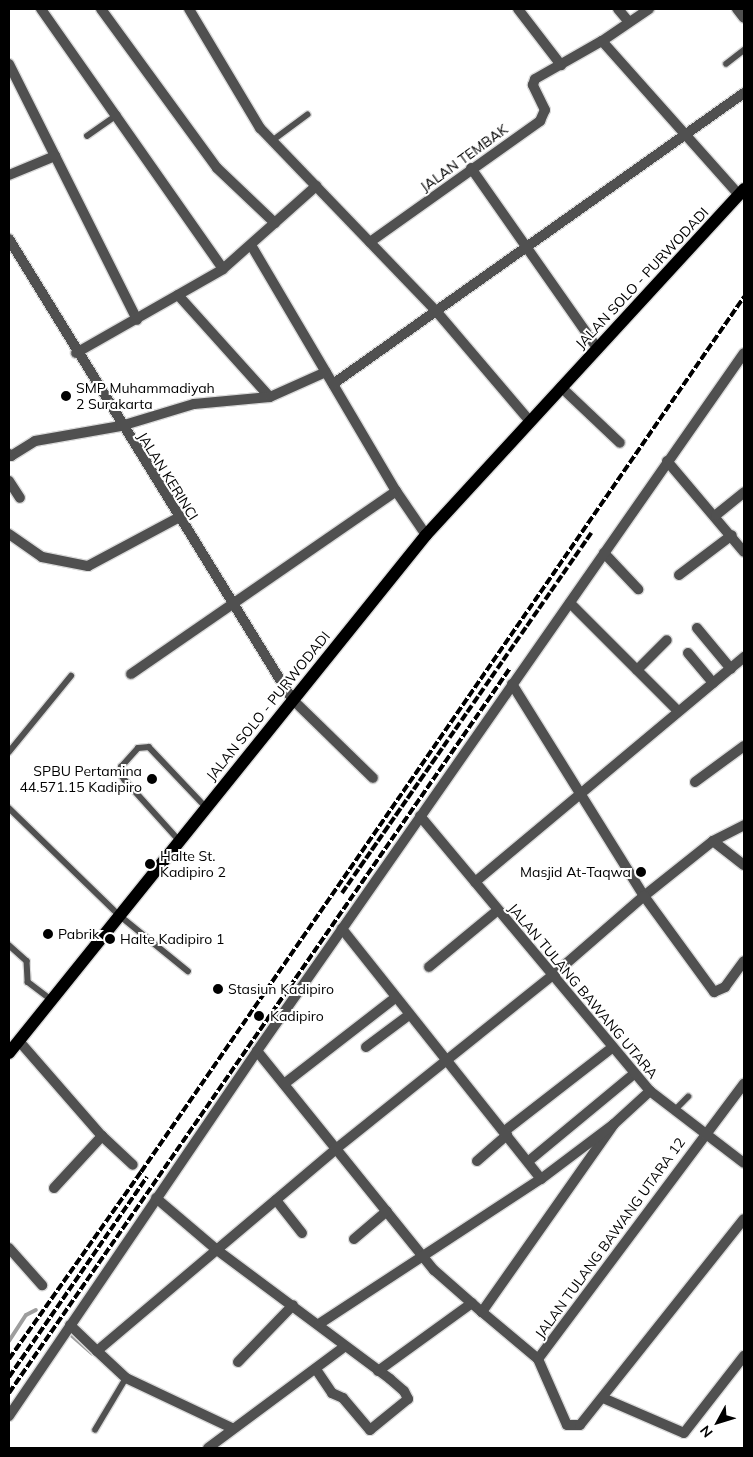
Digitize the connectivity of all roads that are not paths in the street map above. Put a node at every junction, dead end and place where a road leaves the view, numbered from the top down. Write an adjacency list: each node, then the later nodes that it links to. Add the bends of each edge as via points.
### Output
1 (41, 9): 16 (street)
2 (101, 9): 26 (street, via 217,168)
3 (189, 9): 20 (street, via 260,128)
4 (518, 9): 14 (street)
5 (618, 9): 9 (street)
6 (649, 9): 9 (street)
7 (737, 9): 8 (street)
8 (744, 18)
9 (629, 22): 10 (street)
10 (602, 41): 14 (street); 19 (street)
11 (744, 50): 13 (lane)
12 (9, 64): 21 (street)
13 (726, 64)
14 (561, 65): 22 (street, JALAN TEMBAK, via 533,82 545,110 543,116)
15 (744, 93): 19 (street)
16 (117, 115): 18 (lane); 31 (street)
17 (308, 116): 20 (lane)
18 (87, 136)
19 (685, 137): 25 (street); 30 (street)
20 (272, 141): 24 (street)
21 (55, 156): 23 (street); 34 (street)
22 (471, 168): 28 (street, JALAN TEMBAK); 30 (street)
23 (9, 175)
24 (316, 186): 26 (street); 28 (street)
25 (742, 192): 35 (main road, JALAN SOLO - PURWODADI)
26 (276, 223): 29 (street)
27 (9, 239): 36 (street, JALAN KERINCI)
28 (370, 242): 33 (street)
29 (251, 245): 31 (street); 38 (street)
30 (527, 247): 33 (street); 35 (street)
31 (223, 268): 32 (street)
32 (178, 295): 34 (street); 41 (street)
33 (437, 312): 39 (street); 42 (street)
34 (137, 320): 36 (street)
35 (597, 348): 40 (main road, JALAN SOLO - PURWODADI)
36 (76, 353): 43 (street, JALAN KERINCI)
37 (744, 353): 46 (street)
38 (326, 372): 39 (street); 41 (street)
39 (333, 384): 48 (street)
40 (561, 387): 42 (main road, JALAN SOLO - PURWODADI); 44 (street)
41 (270, 397): 43 (street, via 194,404)
42 (530, 420): 54 (main road, JALAN SOLO - PURWODADI)
43 (122, 426): 45 (street, via 35,440); 52 (street, JALAN KERINCI)
44 (620, 443)
45 (10, 456)
46 (667, 461): 51 (street); 57 (street)
47 (9, 481): 50 (street)
48 (396, 491): 54 (street); 60 (street)
49 (744, 492): 51 (street)
50 (20, 498)
51 (716, 515): 55 (street)
52 (178, 518): 53 (street, via 88,566 42,557); 60 (street, JALAN KERINCI)
53 (9, 534)
54 (426, 535): 72 (main road, JALAN SOLO - PURWODADI)
55 (732, 536): 56 (street); 58 (street)
56 (744, 552)
57 (604, 553): 59 (street); 61 (street)
58 (679, 575)
59 (638, 589)
60 (232, 604): 68 (street); 72 (street, JALAN KERINCI)
61 (570, 604): 67 (street); 71 (street)
62 (697, 628): 66 (street)
63 (667, 640): 67 (street)
64 (688, 653): 70 (street)
65 (744, 657): 66 (street)
66 (731, 669): 70 (street)
67 (637, 670): 73 (street)
68 (132, 674)
69 (70, 676): 75 (lane)
70 (713, 683): 73 (street)
71 (512, 684): 78 (street); 81 (street)
72 (292, 699): 76 (street, JALAN KERINCI); 79 (main road, JALAN SOLO - PURWODADI)
73 (678, 711): 78 (street)
74 (744, 746): 77 (street)
75 (9, 752)
76 (373, 778)
77 (696, 782)
78 (582, 794): 86 (street); 87 (street)
79 (206, 807): 84 (main road, JALAN SOLO - PURWODADI); 84 (lane, via 149,747 138,748 122,767 120,774 125,781)
80 (9, 808): 89 (lane)
81 (420, 816): 86 (street, JALAN TULANG BAWANG UTARA); 90 (street)
82 (744, 825): 83 (street)
83 (713, 841): 85 (street); 87 (street)
84 (180, 842): 89 (main road, JALAN SOLO - PURWODADI)
85 (744, 865)
86 (475, 882): 88 (street, JALAN TULANG BAWANG UTARA)
87 (644, 896): 92 (street, via 714,992 726,987); 95 (street)
88 (498, 910): 93 (street); 95 (street, JALAN TULANG BAWANG UTARA)
89 (119, 915): 94 (lane); 97 (main road, JALAN SOLO - PURWODADI)
90 (342, 929): 96 (street); 102 (street)
91 (9, 945): 97 (lane, via 27,961 28,982)
92 (744, 961)
93 (429, 967)
94 (188, 970)
95 (553, 975): 101 (street, JALAN TULANG BAWANG UTARA); 104 (street)
96 (395, 998): 98 (street); 106 (street)
97 (52, 1000): 99 (main road, JALAN SOLO - PURWODADI)
98 (409, 1015): 100 (street); 104 (street)
99 (19, 1040): 103 (main road, JALAN SOLO - PURWODADI); 114 (street)
100 (366, 1047)
101 (613, 1047): 105 (street, JALAN TULANG BAWANG UTARA); 112 (street)
102 (257, 1051): 106 (street); 122 (street)
103 (9, 1053)
104 (445, 1059): 112 (street); 115 (street)
105 (634, 1074): 108 (street, JALAN TULANG BAWANG UTARA); 116 (street)
106 (284, 1084): 115 (street)
107 (744, 1084): 113 (street, JALAN TULANG BAWANG UTARA 12)
108 (650, 1091): 110 (street, JALAN TULANG BAWANG UTARA); 111 (street)
109 (688, 1097): 110 (lane)
110 (674, 1110): 113 (street, JALAN TULANG BAWANG UTARA)
111 (614, 1124): 120 (street); 134 (street, via 594,1157)
112 (507, 1132): 117 (street); 120 (street)
113 (705, 1133): 118 (street, JALAN TULANG BAWANG UTARA); 140 (street, JALAN TULANG BAWANG UTARA 12)
114 (102, 1136): 119 (street); 121 (street)
115 (337, 1148): 123 (street); 124 (street)
116 (530, 1160)
117 (477, 1161)
118 (744, 1163)
119 (133, 1165)
120 (541, 1179): 130 (street)
121 (54, 1188)
122 (156, 1198): 129 (street); 136 (street)
123 (276, 1200): 126 (street); 129 (street)
124 (387, 1211): 127 (street); 130 (street)
125 (744, 1219): 145 (street)
126 (302, 1232)
127 (354, 1238)
128 (9, 1248): 131 (street)
129 (217, 1250): 133 (street); 138 (street)
130 (424, 1257): 132 (street); 135 (street)
131 (42, 1285)
132 (472, 1303): 134 (street); 143 (street)
133 (293, 1305): 135 (street); 141 (street)
134 (482, 1312): 140 (street)
135 (319, 1324): 137 (street)
136 (70, 1325): 138 (street); 146 (street)
137 (344, 1347): 142 (street); 143 (street)
138 (97, 1351): 144 (street)
139 (744, 1356): 145 (street, via 684,1433)
140 (538, 1359): 145 (street, via 567,1425 580,1425)
141 (238, 1362)
142 (316, 1369): 143 (street, via 332,1393 343,1398 370,1430 408,1396); 147 (street)
143 (378, 1371)
144 (126, 1378): 147 (street); 148 (lane)
145 (603, 1398)
146 (9, 1416)
147 (232, 1428): 149 (street)
148 (95, 1430)
149 (208, 1448)

